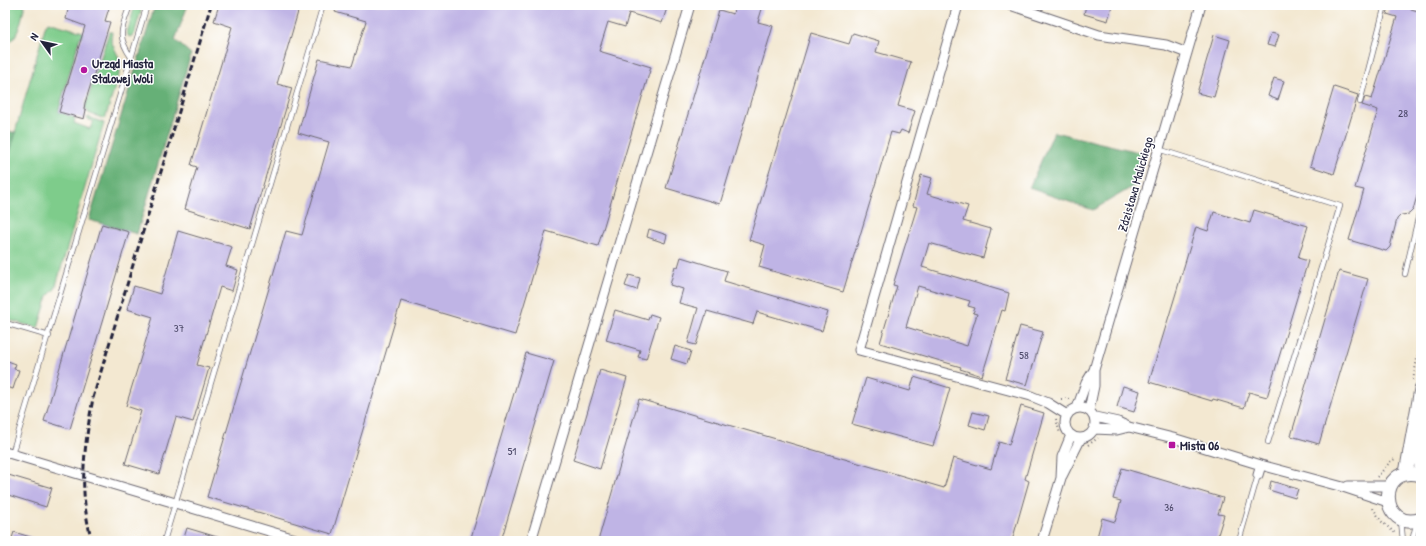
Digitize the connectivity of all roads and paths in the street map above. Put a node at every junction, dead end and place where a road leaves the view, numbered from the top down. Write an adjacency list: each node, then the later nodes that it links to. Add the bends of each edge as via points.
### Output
1 (130, 5): 10 (lane, via 121,35 123,44)
2 (147, 5): 10 (lane)
3 (323, 5): 37 (lane)
4 (690, 5): 42 (street)
5 (958, 5): 22 (street, via 859,350 1030,396 1048,402)
6 (1010, 5): 9 (street, via 1099,35 1166,45)
7 (1201, 5): 9 (street, Zdzisława Malickiego)
8 (1385, 5): 11 (lane)
9 (1187, 53): 12 (street, Zdzisława Malickiego)
10 (131, 56): 17 (lane)
11 (1360, 102)
12 (1158, 149): 18 (street, Zdzisława Malickiego); 27 (lane, via 1340,206)
13 (1421, 206): 14 (lane)
14 (1420, 214): 15 (lane)
15 (1405, 274)
16 (5, 323): 17 (lane)
17 (49, 336): 28 (lane)
18 (1094, 370): 20 (street, Zdzisława Malickiego); 21 (street, Zdzisława Malickiego)
19 (1420, 395): 30 (street); 31 (street)
20 (1077, 408): 21 (street); 22 (street)
21 (1092, 414): 23 (street); 24 (street)
22 (1067, 415): 25 (street, via 1066,428)
23 (1129, 427): 24 (street, via 1116,430); 29 (street)
24 (1094, 429): 26 (street, via 1089,436)
25 (1071, 435): 26 (street); 33 (street, via 1062,457)
26 (1081, 438): 33 (street)
27 (1268, 442)
28 (8, 453): 37 (street)
29 (1261, 465): 32 (street); 34 (street)
30 (1406, 473): 31 (street); 35 (street)
31 (1421, 474)
32 (1258, 475): 44 (lane)
33 (1061, 478): 43 (street)
34 (1343, 486): 35 (street); 36 (street)
35 (1390, 486): 36 (street)
36 (1388, 502): 38 (street, via 1395,514)
37 (176, 503): 40 (lane); 41 (street)
38 (1401, 518): 39 (street); 45 (lane)
39 (1419, 519): 46 (lane)
40 (164, 541)
41 (302, 541)
42 (531, 541)
43 (1042, 541)
44 (1239, 541)
45 (1403, 541)
46 (1412, 541)

